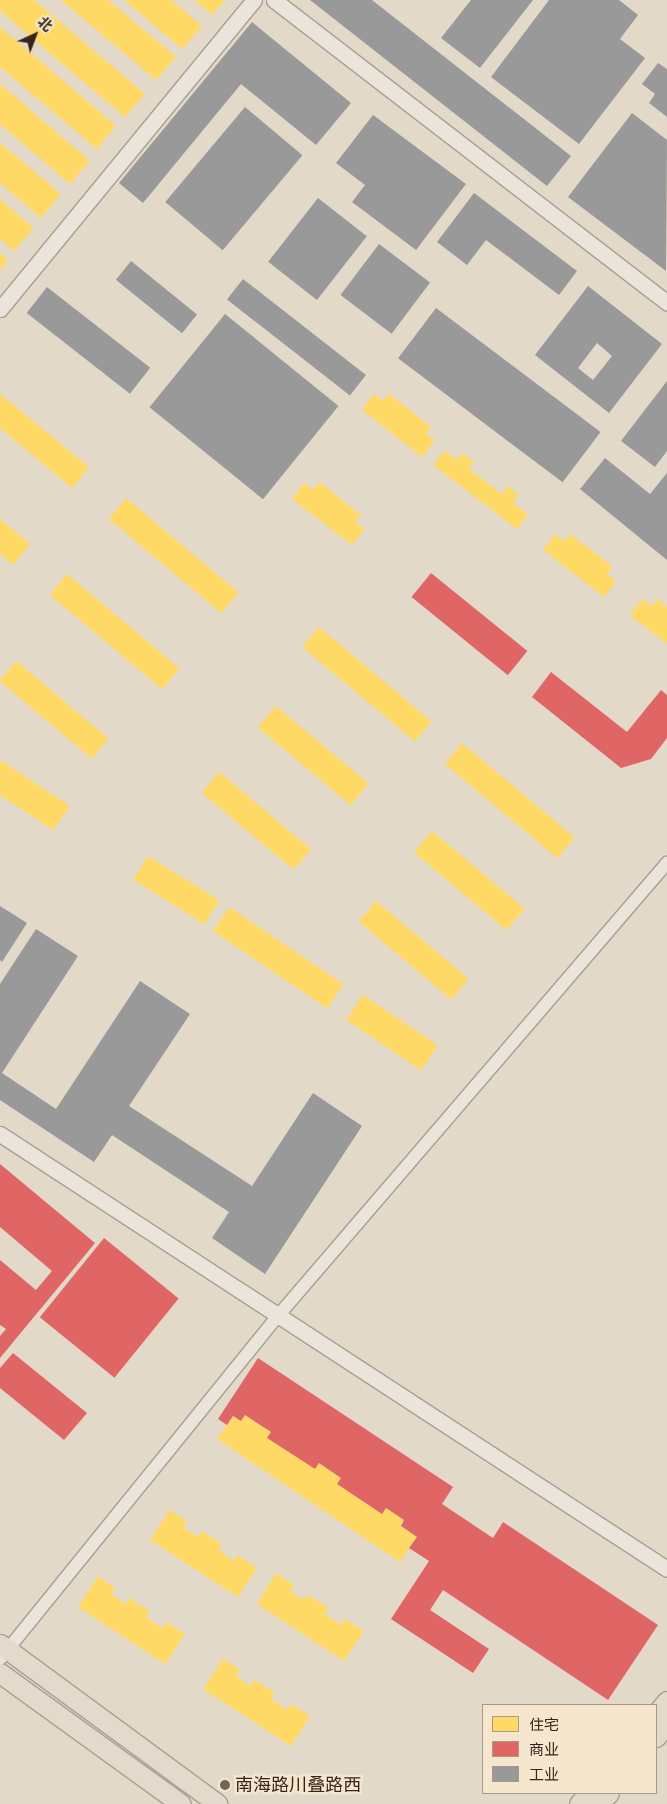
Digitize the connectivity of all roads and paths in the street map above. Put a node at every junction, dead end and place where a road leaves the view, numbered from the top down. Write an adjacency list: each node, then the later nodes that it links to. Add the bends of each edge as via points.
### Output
1 (254, 0): 4 (street)
2 (274, 0): 3 (street)
3 (667, 303)
4 (0, 309)
5 (667, 863): 7 (street)
6 (0, 1134): 7 (street)
7 (277, 1317): 8 (street); 9 (street)
8 (667, 1569)
9 (3, 1651): 18 (main road)
10 (0, 1673): 17 (main road)
11 (667, 1701): 12 (main road)
12 (657, 1713)
13 (667, 1724): 14 (main road)
14 (657, 1736)
15 (587, 1794): 19 (main road)
16 (608, 1794): 20 (main road)
17 (181, 1804)
18 (218, 1804)
19 (579, 1804)
20 (600, 1804)

